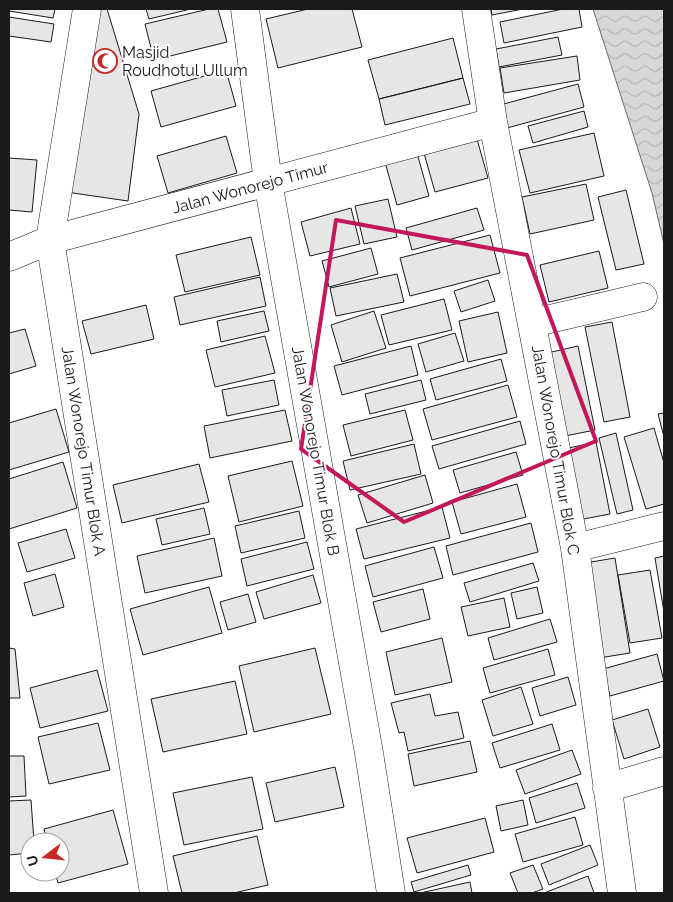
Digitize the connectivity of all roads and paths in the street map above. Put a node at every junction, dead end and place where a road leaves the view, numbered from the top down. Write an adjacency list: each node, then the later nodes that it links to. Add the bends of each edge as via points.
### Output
1 (86, 9): 6 (street, Jalan Wonorejo Timur Blok A)
2 (245, 9): 5 (street, Jalan Wonorejo Timur Blok B)
3 (476, 9): 4 (street, Jalan Wonorejo Timur Blok C)
4 (493, 122): 5 (street, Jalan Wonorejo Timur); 9 (street, Jalan Wonorejo Timur Blok C)
5 (268, 182): 6 (street, Jalan Wonorejo Timur); 15 (street, Jalan Wonorejo Timur Blok B)
6 (50, 240): 7 (street, Jalan Wonorejo Timur); 14 (street, Jalan Wonorejo Timur Blok A)
7 (9, 257)
8 (643, 297): 9 (street)
9 (533, 323): 11 (street, Jalan Wonorejo Timur Blok C)
10 (664, 526): 11 (street)
11 (575, 548): 13 (street, Jalan Wonorejo Timur Blok C)
12 (664, 771): 13 (street)
13 (607, 788): 16 (street, Jalan Wonorejo Timur Blok C)
14 (154, 893)
15 (391, 893)
16 (622, 893)

